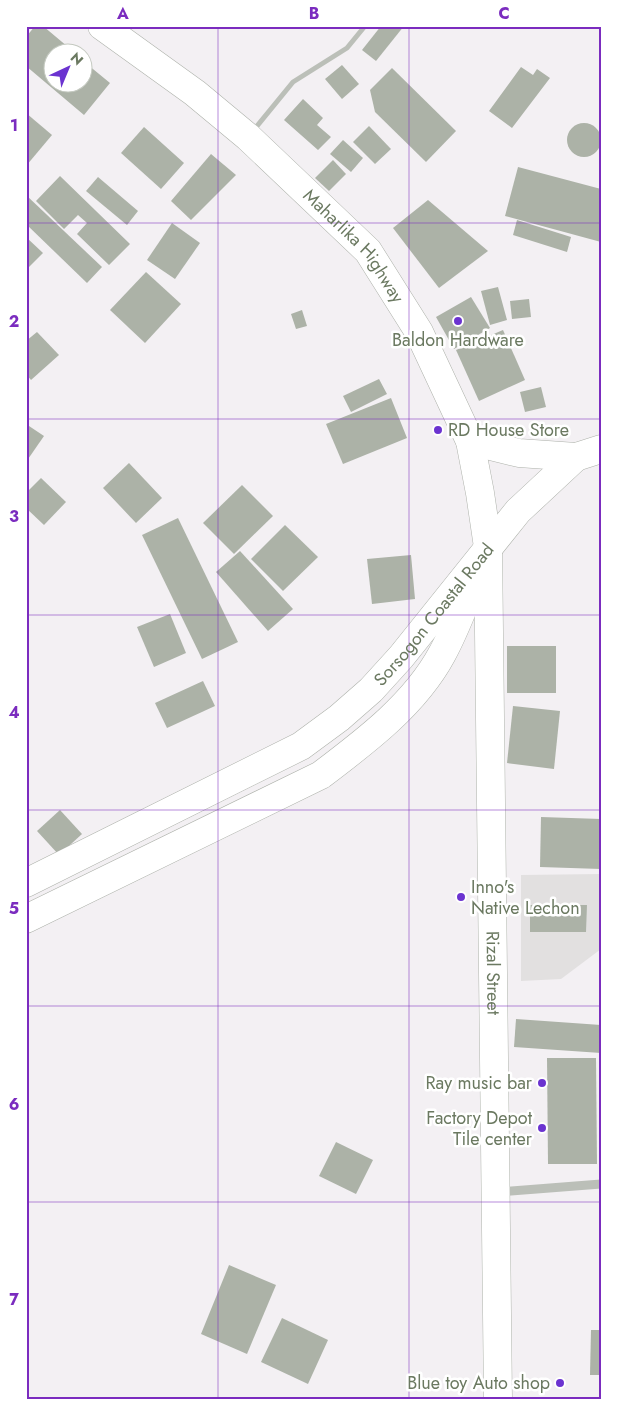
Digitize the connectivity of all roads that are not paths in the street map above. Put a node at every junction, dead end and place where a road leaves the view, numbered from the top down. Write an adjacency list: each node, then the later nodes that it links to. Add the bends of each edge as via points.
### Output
1 (102, 26): 3 (main road, Maharlika Highway, via 195,93)
2 (365, 26): 3 (street, via 347,48 293,82)
3 (248, 137): 4 (main road, Maharlika Highway, via 368,251 419,332)
4 (470, 441): 5 (main road, via 519,453); 6 (main road, Maharlika Highway)
5 (588, 453): 6 (main road, via 518,511)
6 (488, 547): 7 (main road, Sorsogon Coastal Road, via 372,690 301,746); 8 (main road, Sorsogon Coastal Road, via 453,632 427,679 361,744 321,775); 10 (main road, Rizal Street)
7 (26, 883)
8 (26, 919)
9 (601, 1184): 10 (street)
10 (497, 1193): 11 (main road, Rizal Street)
11 (498, 1399)

